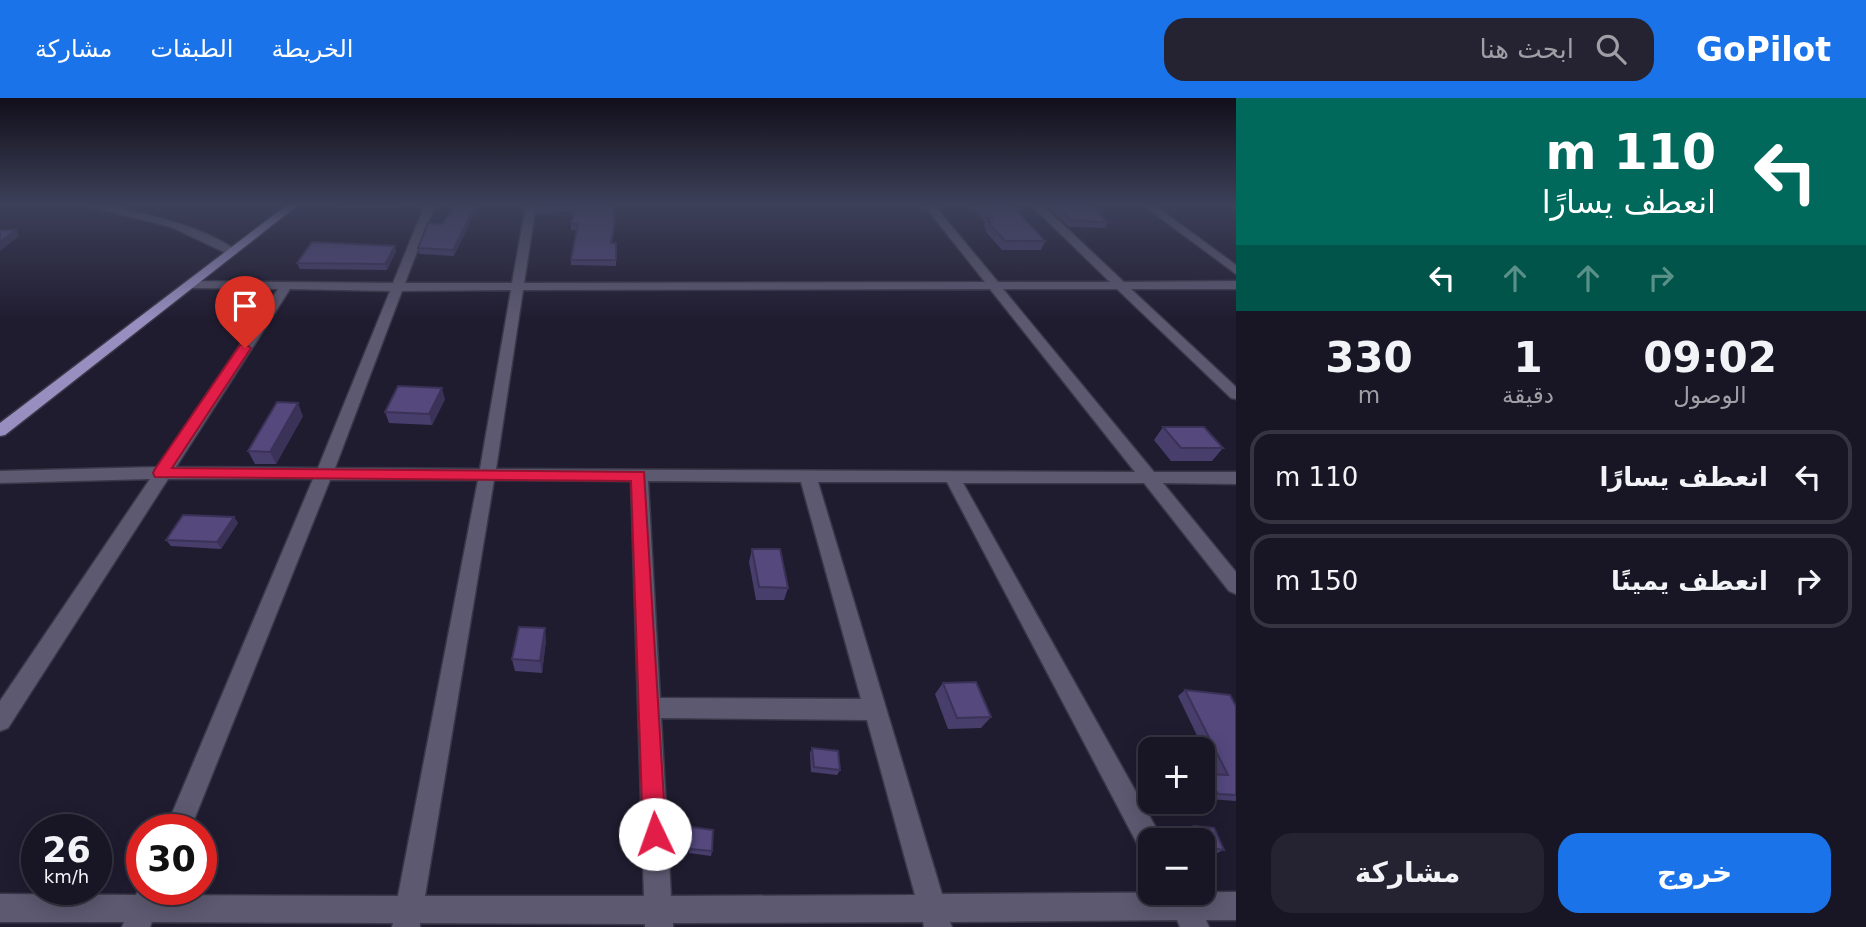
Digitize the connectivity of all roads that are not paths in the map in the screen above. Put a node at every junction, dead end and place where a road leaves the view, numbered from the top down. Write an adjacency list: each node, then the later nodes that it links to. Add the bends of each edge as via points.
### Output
1 (213, 244): 8 (street)
2 (243, 244): 8 (main road)
3 (414, 244): 16 (street)
4 (525, 244): 15 (street)
5 (960, 244): 13 (street)
6 (1077, 244): 11 (street)
7 (1200, 244): 9 (street)
8 (232, 253): 10 (main road)
9 (1236, 271)
10 (191, 284): 12 (street); 18 (main road)
11 (1119, 284): 13 (street); 14 (street); 17 (street)
12 (287, 285): 16 (street); 19 (street)
13 (993, 285): 15 (street); 26 (street)
14 (1236, 285)
15 (518, 286): 16 (street); 21 (street)
16 (396, 287): 20 (street)
17 (1236, 395)
18 (4, 425)
19 (161, 473): 20 (street); 24 (street); 31 (street)
20 (324, 474): 21 (street); 32 (street)
21 (487, 475): 22 (street); 38 (street)
22 (639, 476): 23 (street); 29 (street)
23 (808, 476): 25 (street); 30 (street)
24 (0, 477)
25 (952, 477): 26 (street); 33 (street)
26 (1150, 478): 27 (street); 28 (street)
27 (1236, 478)
28 (1236, 586)
29 (649, 708): 30 (street); 39 (street)
30 (875, 709): 40 (street)
31 (0, 720)
32 (184, 814)
33 (1142, 828)
34 (1236, 906): 37 (street)
35 (0, 908): 36 (street)
36 (144, 908): 38 (street)
37 (1186, 908): 40 (street)
38 (408, 918): 39 (street)
39 (658, 918): 40 (street)
40 (935, 918)

